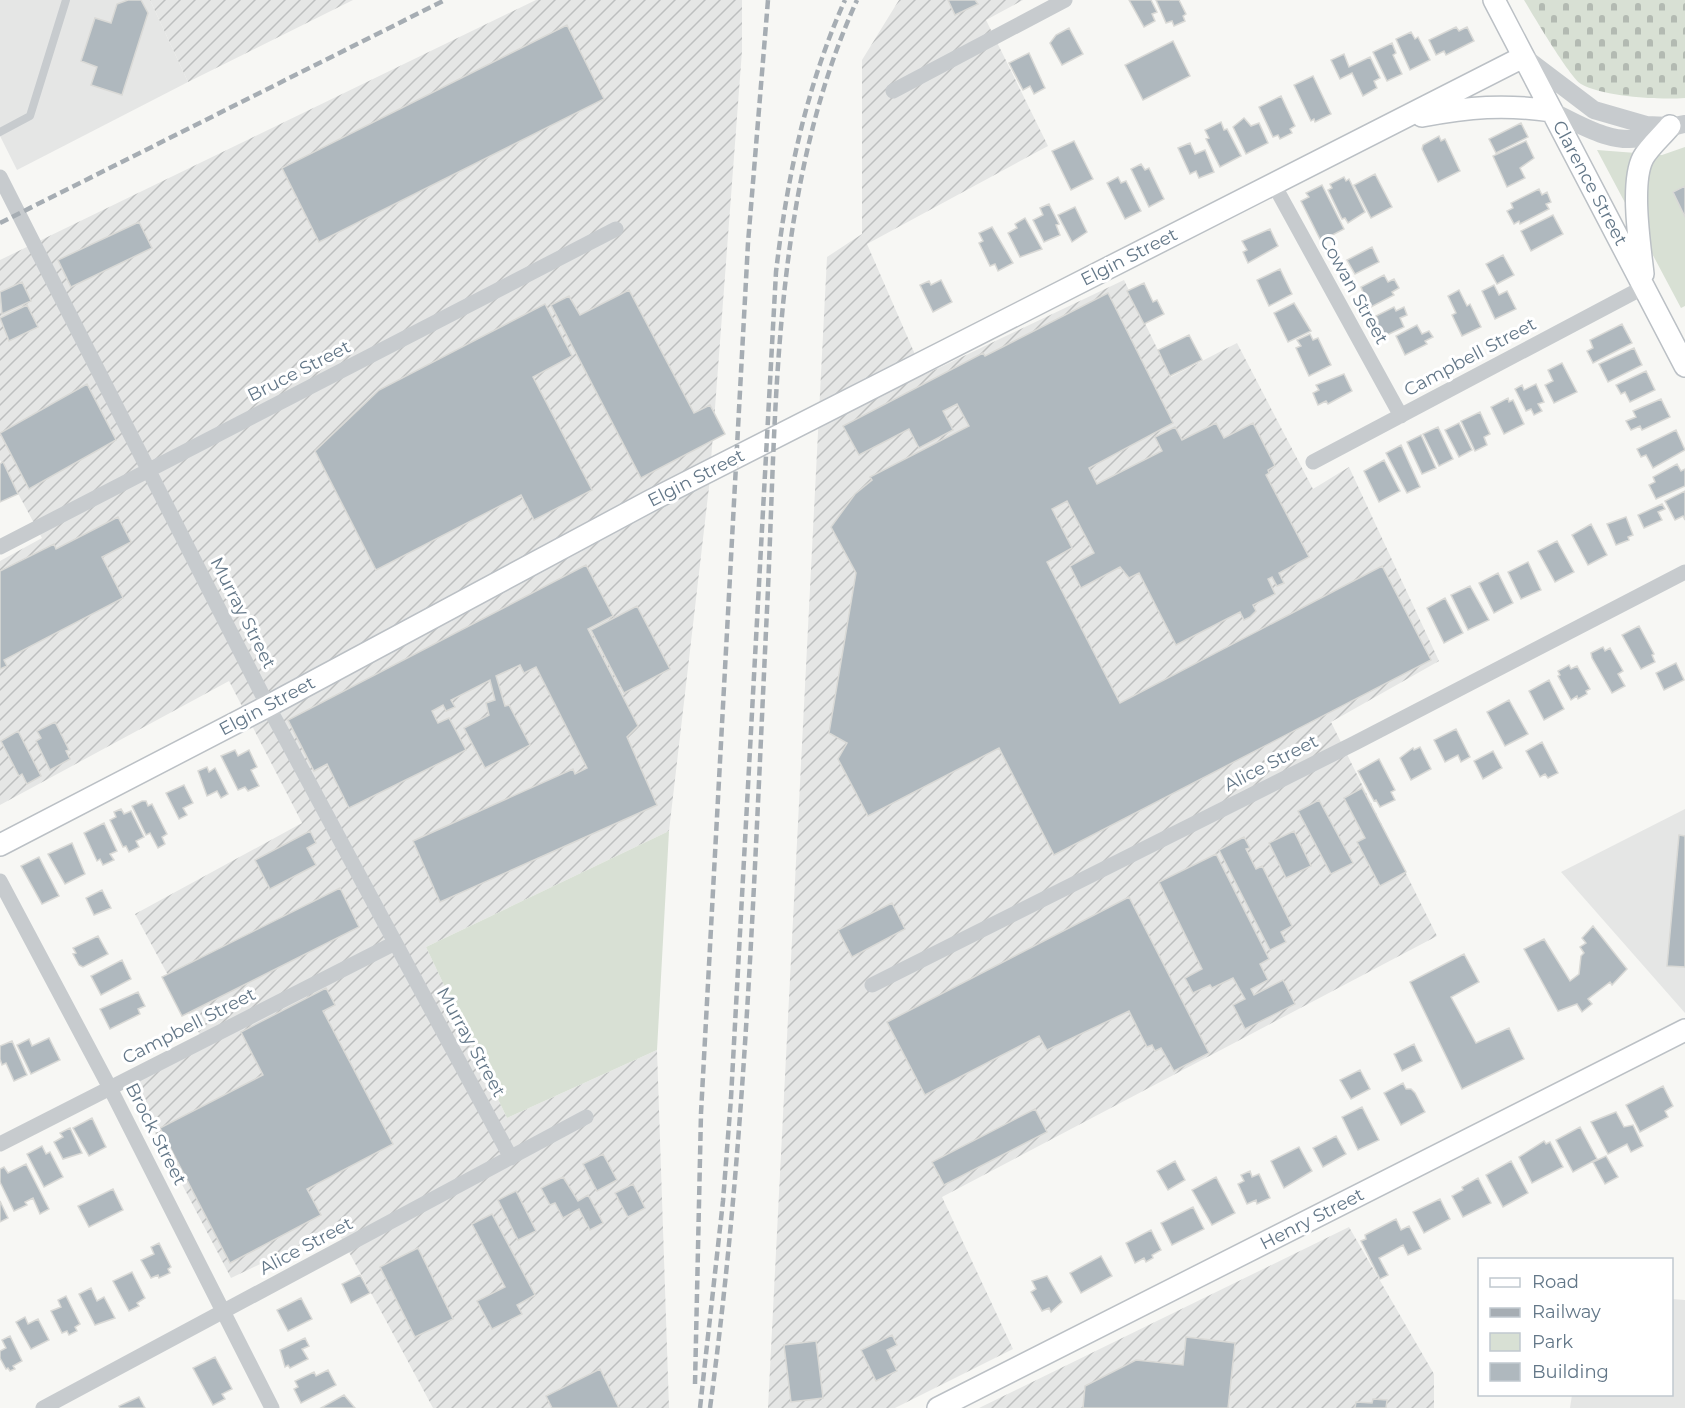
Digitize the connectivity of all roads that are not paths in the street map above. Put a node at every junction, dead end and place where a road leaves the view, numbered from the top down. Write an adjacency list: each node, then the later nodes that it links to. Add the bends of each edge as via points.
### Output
1 (66, 0): 9 (lane, via 30,116)
2 (1065, 0): 5 (street)
3 (1494, 0): 4 (main road, Clarence Street)
4 (1523, 57): 6 (main road, Clarence Street); 7 (main road, Elgin Street); 8 (street, via 1594,110 1646,125)
5 (892, 91)
6 (1552, 111): 7 (main road, Elgin Street, via 1474,106); 8 (street, via 1594,132 1618,137 1643,137); 13 (main road, Clarence Street)
7 (1398, 120): 11 (main road, Elgin Street)
8 (1678, 125): 13 (main road, via 1644,157 1638,172)
9 (0, 132)
10 (0, 177): 17 (street, Murray Street)
11 (1273, 183): 15 (street, Cowan Street); 20 (main road, Elgin Street, via 650,501)
12 (616, 228): 17 (street, Bruce Street)
13 (1644, 287): 14 (main road, Clarence Street); 15 (street, Campbell Street)
14 (1685, 366)
15 (1401, 416): 16 (street, Campbell Street)
16 (1313, 462)
17 (150, 470): 18 (street, Bruce Street); 20 (street, Murray Street)
18 (0, 547)
19 (1685, 572): 24 (street, Alice Street)
20 (268, 706): 21 (main road, Elgin Street); 23 (street, Murray Street)
21 (0, 845)
22 (0, 881): 26 (street, Brock Street)
23 (395, 943): 26 (street, Campbell Street); 29 (street, Murray Street)
24 (872, 985)
25 (1685, 1030): 33 (main road, Henry Street)
26 (110, 1088): 28 (street, Campbell Street); 30 (street, Brock Street)
27 (586, 1117): 29 (street, Alice Street)
28 (0, 1144)
29 (511, 1158): 30 (street, Alice Street)
30 (224, 1313): 31 (street, Alice Street); 32 (street, Brock Street)
31 (43, 1408)
32 (272, 1408)
33 (938, 1408)

